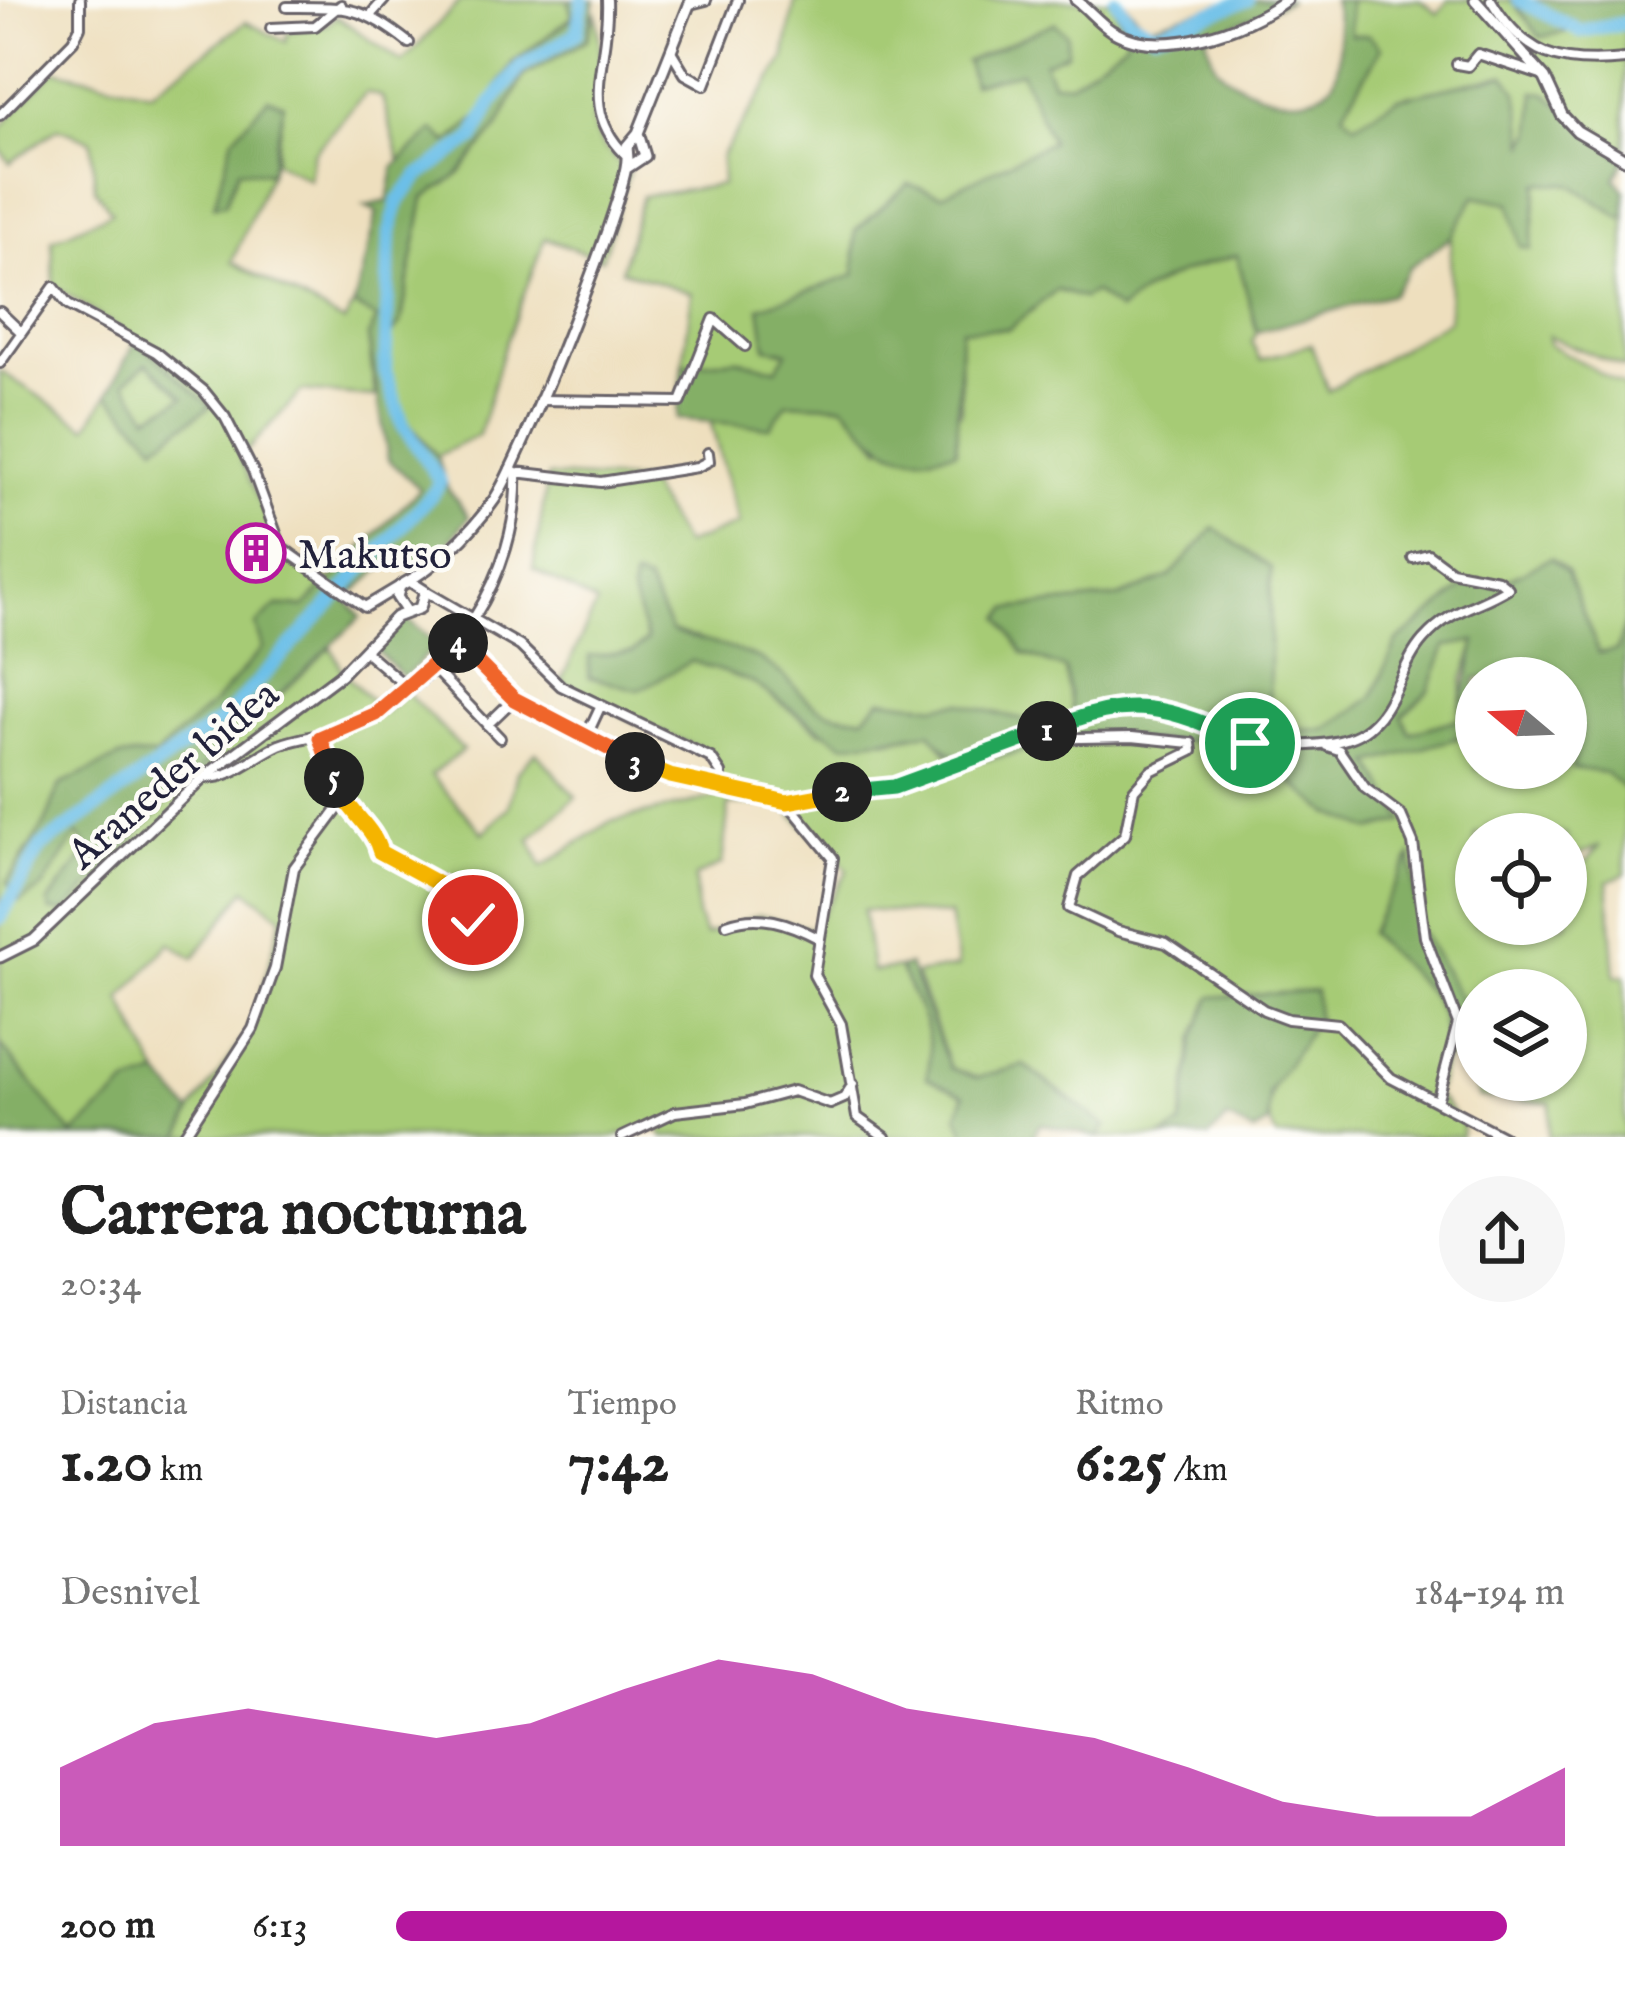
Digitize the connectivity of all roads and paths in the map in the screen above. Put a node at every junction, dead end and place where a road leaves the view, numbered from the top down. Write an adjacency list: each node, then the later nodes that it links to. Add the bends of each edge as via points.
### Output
1 (80, 0): 20 (street, via 73,41)
2 (384, 0): 13 (street)
3 (607, 0): 21 (street, via 597,109 604,132)
4 (706, 0): 10 (street)
5 (739, 0): 16 (street, via 705,85 685,74)
6 (1076, 0): 7 (street, via 1112,31 1153,42 1237,25)
7 (1286, 0)
8 (1475, 0): 19 (street)
9 (1491, 0): 17 (street, via 1517,39 1535,50)
10 (690, 2): 16 (street, Araneder bidea)
11 (342, 4): 12 (street); 13 (street); 14 (street, via 315,26)
12 (287, 7)
13 (373, 12): 15 (street)
14 (271, 28)
15 (410, 43)
16 (670, 51): 21 (street, Araneder bidea)
17 (1625, 59)
18 (1457, 64): 19 (street, via 1468,66 1478,54)
19 (1545, 78): 22 (street, via 1576,131)
20 (0, 115)
21 (630, 151): 27 (street, Araneder bidea)
22 (1625, 159)
23 (0, 312): 24 (street)
24 (21, 332): 26 (street); 33 (street, via 54,287 68,305 170,362 223,413 281,547 370,608)
25 (745, 346): 27 (street, via 713,319 681,402)
26 (0, 363)
27 (538, 400): 29 (street, Araneder bidea)
28 (708, 453): 29 (street, via 697,467 601,482)
29 (513, 470): 31 (street, Araneder bidea); 36 (street, via 516,520)
30 (1413, 558): 48 (street, via 1428,554 1451,572 1508,588 1466,603 1434,628 1361,733)
31 (431, 571): 32 (street, Araneder bidea); 33 (street, Araneder bidea)
32 (424, 590): 33 (street); 34 (street); 35 (street, Araneder bidea)
33 (400, 595): 35 (street); 38 (street, Araneder bidea)
34 (442, 599): 35 (street); 36 (street)
35 (423, 605)
36 (474, 617): 37 (street); 42 (street)
37 (455, 641): 39 (street); 41 (street)
38 (365, 651): 40 (street); 49 (street, Araneder bidea)
39 (430, 666): 40 (street); 43 (street)
40 (406, 687): 45 (street, via 376,714)
41 (514, 699): 43 (street); 44 (street)
42 (601, 707): 44 (street); 50 (street, via 701,751 718,765)
43 (487, 725): 46 (street)
44 (586, 736): 50 (street, via 655,772)
45 (320, 738): 49 (street, via 276,746); 51 (street)
46 (500, 738)
47 (1030, 739): 48 (street, via 1124,704 1173,711 1270,748); 52 (street, via 894,787); 58 (street, via 1194,745 1134,790 1125,835 1078,876 1069,908 1166,943 1264,1010 1338,1024 1390,1078)
48 (1313, 745): 58 (street, via 1339,750 1408,827 1424,937 1458,1023)
49 (204, 777): 56 (street, Araneder bidea, via 34,940)
50 (722, 787): 52 (street)
51 (343, 802): 53 (street, via 386,857 463,897); 59 (street, via 294,868 253,1029)
52 (787, 802): 55 (street, via 833,858)
53 (473, 920)
54 (727, 924): 55 (street, via 773,920)
55 (818, 938): 57 (street, via 814,975 841,1024)
56 (0, 957)
57 (853, 1083): 60 (street, via 830,1104 793,1091 675,1112); 61 (street, via 857,1117)
58 (1437, 1103): 62 (street)
59 (183, 1137)
60 (622, 1137)
61 (885, 1137)
62 (1504, 1137)

